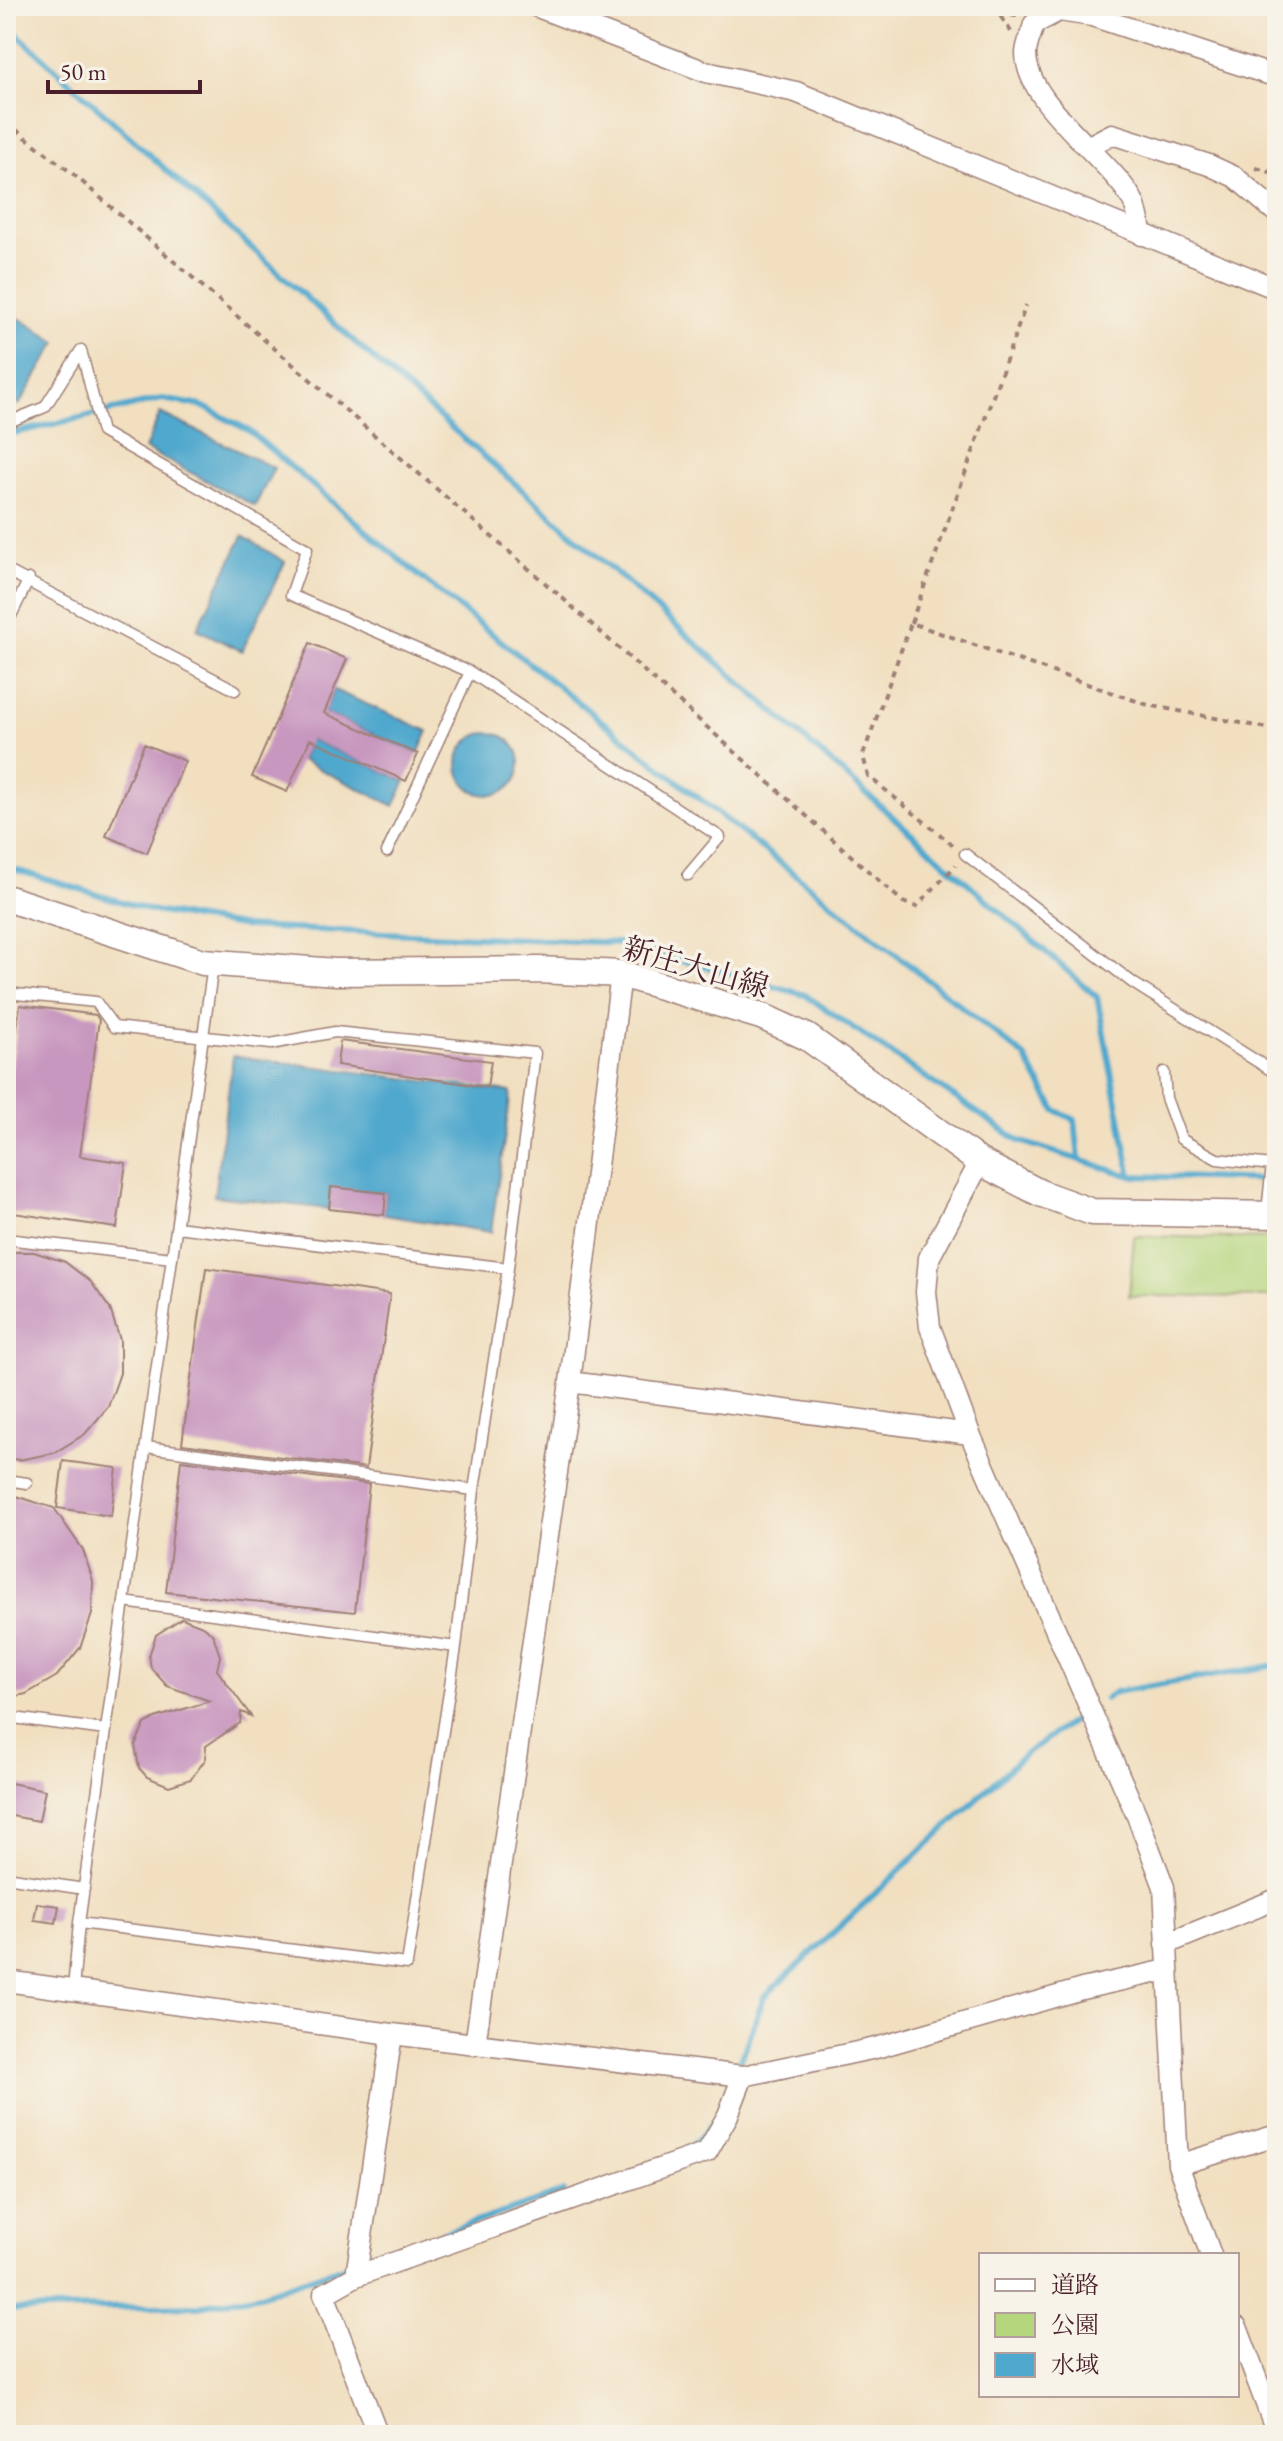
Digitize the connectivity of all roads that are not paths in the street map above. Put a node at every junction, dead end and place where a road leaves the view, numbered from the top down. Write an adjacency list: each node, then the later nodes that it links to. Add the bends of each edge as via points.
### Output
1 (535, 6): 5 (street, via 706,72 796,92)
2 (1277, 77): 3 (street, via 1092,16 1059,11 1034,24 1026,55 1048,107)
3 (1089, 146): 4 (street, via 1112,134 1209,165 1235,177); 5 (street, via 1133,201)
4 (1277, 213)
5 (1142, 235): 6 (street)
6 (1277, 289)
7 (6, 415): 11 (lane, via 14,420 45,407 81,350 102,432 307,549 291,595)
8 (6, 570): 9 (lane)
9 (29, 579): 10 (lane); 12 (lane)
10 (6, 626)
11 (470, 672): 13 (lane); 15 (lane, via 720,837)
12 (235, 690)
13 (387, 852)
14 (965, 854): 22 (lane, via 1133,983)
15 (688, 875)
16 (6, 898): 17 (main road, 新庄大山線)
17 (214, 963): 18 (main road, 新庄大山線, via 336,972); 20 (lane)
18 (621, 974): 24 (main road, 新庄大山線, via 761,1016 807,1037); 30 (street)
19 (6, 993): 20 (lane, via 96,1002 114,1027)
20 (203, 1036): 26 (lane); 29 (lane, via 271,1044 335,1032 535,1053)
21 (1164, 1072): 23 (lane, via 1166,1098 1181,1139 1217,1159)
22 (1277, 1074)
23 (1275, 1160): 25 (lane)
24 (980, 1162): 25 (main road, 新庄大山線, via 1092,1212); 31 (street, via 929,1258 926,1292 930,1327)
25 (1272, 1214)
26 (177, 1227): 28 (lane); 29 (lane)
27 (6, 1239): 28 (lane)
28 (172, 1258): 32 (lane)
29 (508, 1268): 35 (lane)
30 (570, 1382): 31 (street); 49 (street)
31 (970, 1434): 44 (street, via 1159,1873)
32 (146, 1447): 35 (lane); 36 (lane)
33 (6, 1480): 34 (lane)
34 (27, 1483)
35 (474, 1490): 37 (lane)
36 (124, 1602): 37 (lane); 39 (lane)
37 (456, 1647): 43 (lane, via 407,1964)
38 (6, 1717): 39 (lane)
39 (106, 1730): 41 (lane)
40 (6, 1877): 41 (lane)
41 (84, 1889): 43 (lane)
42 (1277, 1899): 44 (street)
43 (79, 1923): 47 (lane)
44 (1166, 1944): 45 (street)
45 (1167, 1970): 50 (street, via 876,2048); 52 (street)
46 (6, 1981): 47 (street)
47 (73, 1989): 48 (street)
48 (392, 2034): 49 (street); 54 (street)
49 (475, 2045): 50 (street)
50 (743, 2076): 54 (street, via 707,2152)
51 (1277, 2135): 52 (street)
52 (1178, 2165): 53 (street)
53 (1210, 2253)
54 (356, 2274): 57 (street, via 324,2294)
55 (1239, 2332): 56 (street)
56 (1277, 2433)
57 (378, 2435)

